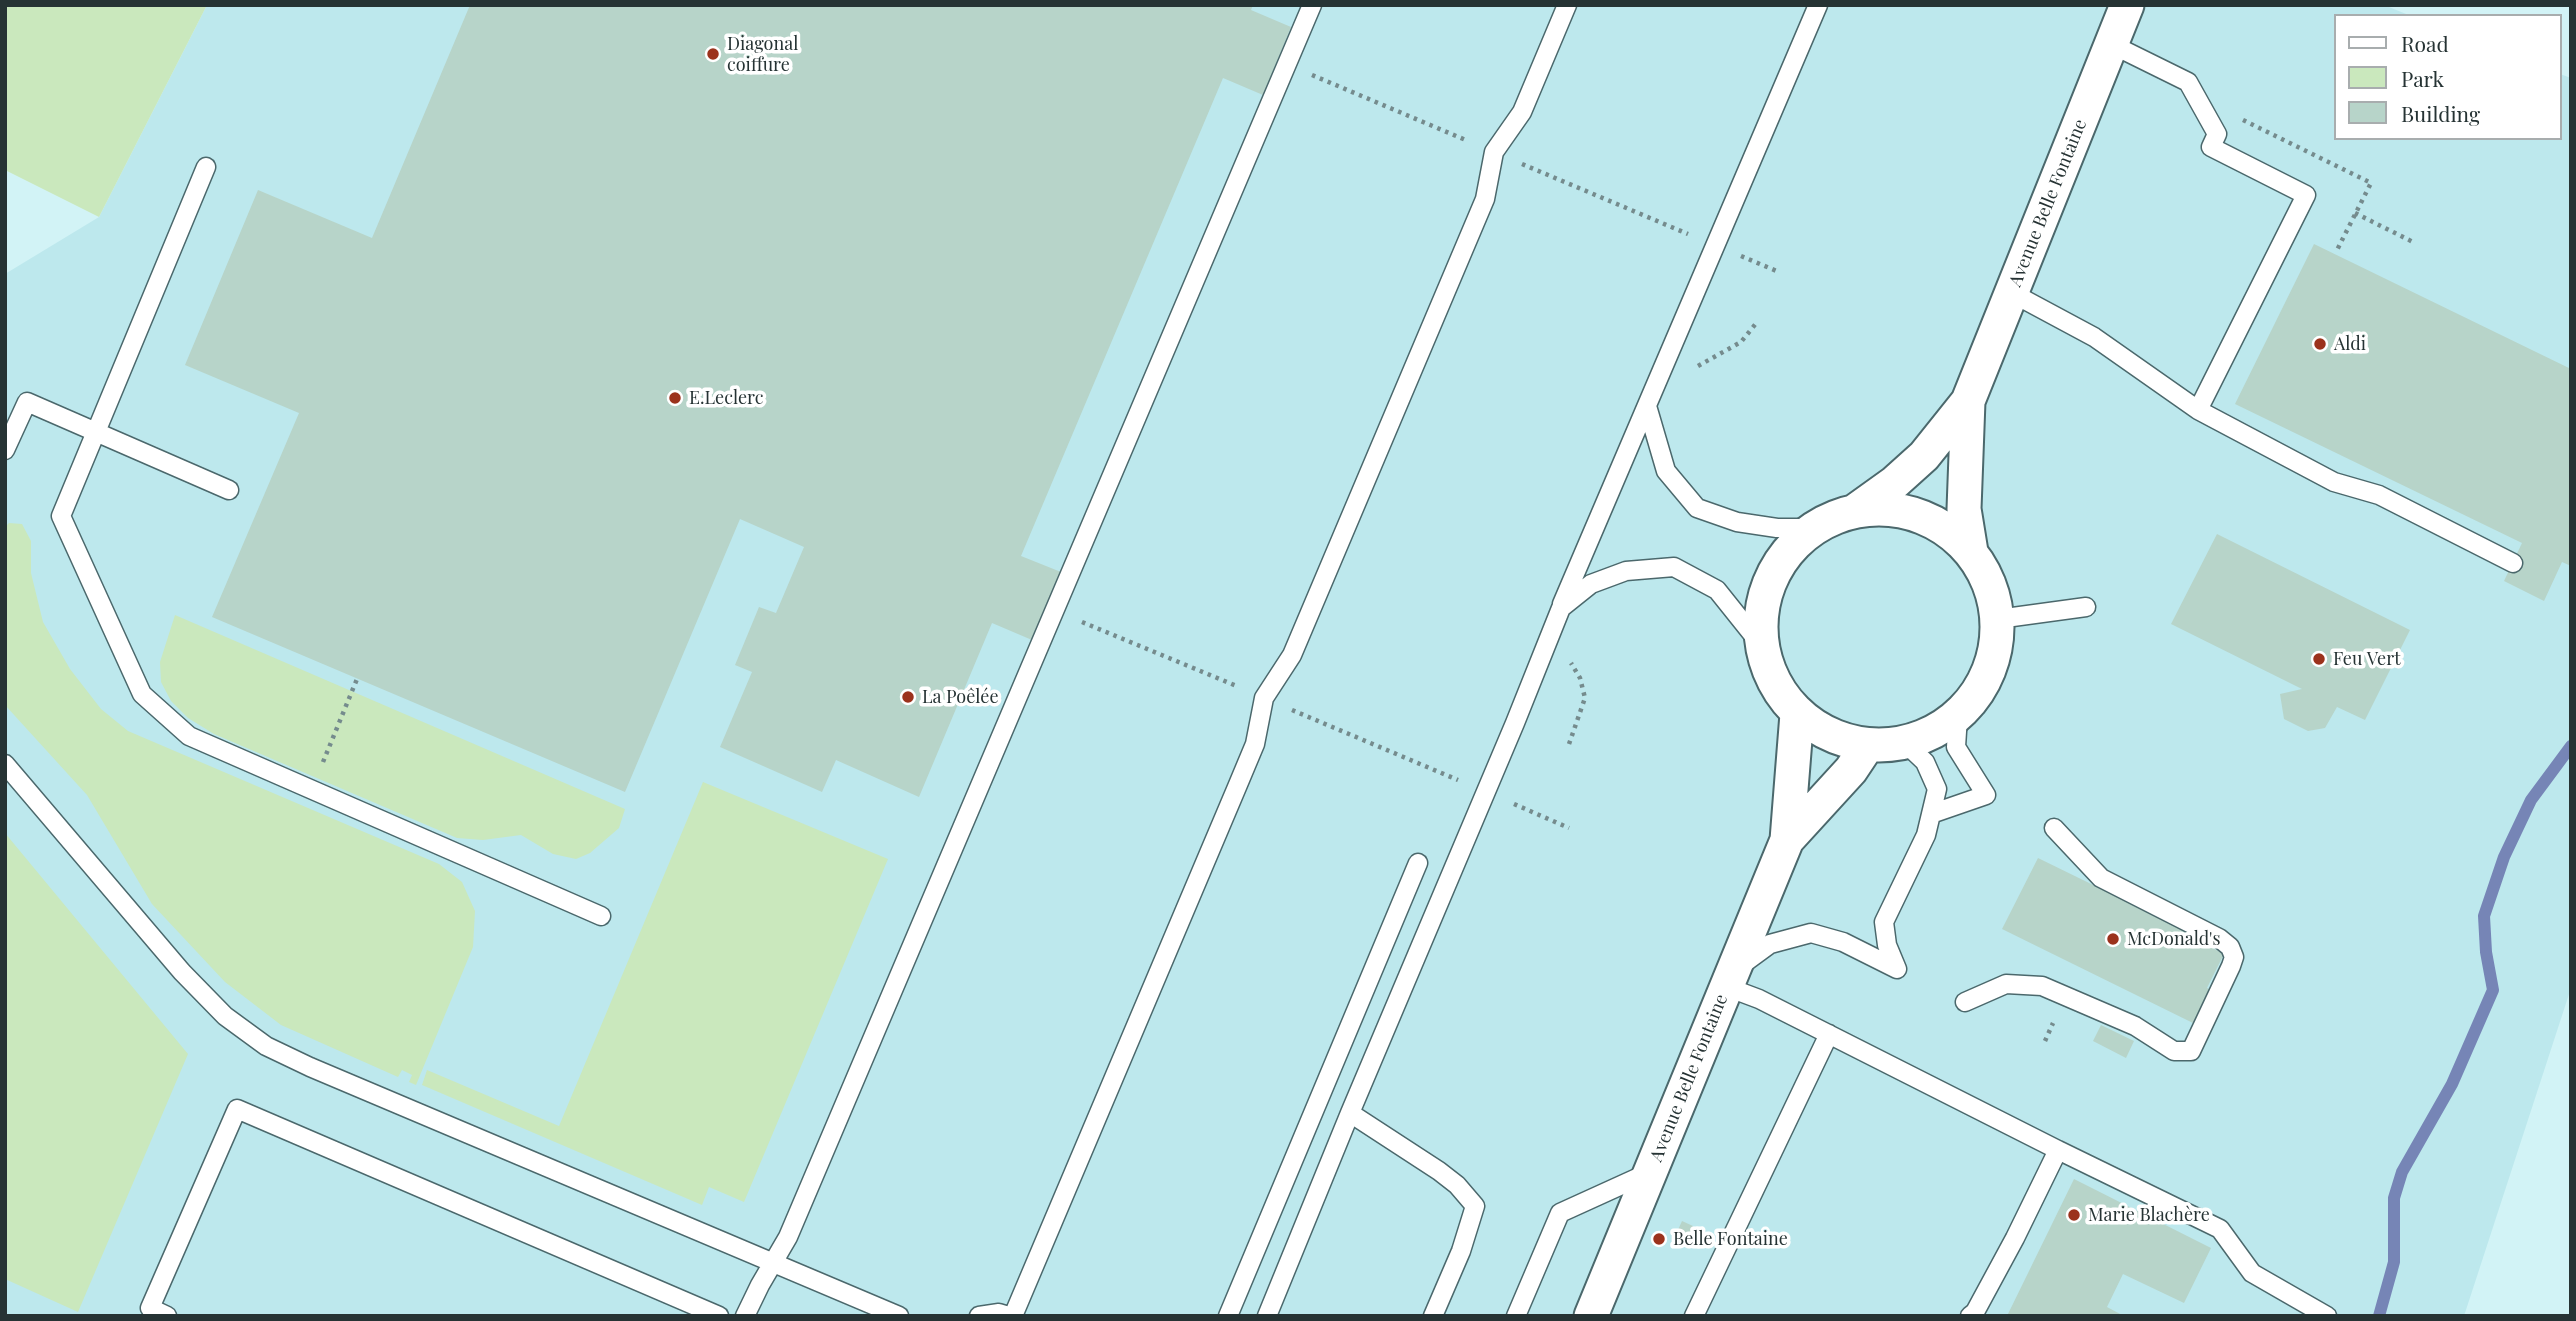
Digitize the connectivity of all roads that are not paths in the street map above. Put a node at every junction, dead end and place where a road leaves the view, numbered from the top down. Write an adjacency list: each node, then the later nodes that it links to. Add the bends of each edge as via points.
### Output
1 (1312, 5): 38 (lane, via 788,1237)
2 (1567, 5): 44 (lane, via 1522,112 1494,152 1485,199 1292,655 1264,698 1255,744)
3 (1818, 5): 9 (lane)
4 (2127, 5): 5 (street, Avenue Belle Fontaine)
5 (2111, 44): 7 (street, Avenue Belle Fontaine); 10 (lane, via 2188,82 2217,134 2211,147 2306,195)
6 (206, 167): 11 (lane)
7 (2012, 293): 8 (street, Avenue Belle Fontaine); 10 (lane, via 2094,337)
8 (1969, 401): 14 (street, Avenue Belle Fontaine, via 1924,456); 16 (street, Avenue Belle Fontaine, via 1964,509)
9 (1647, 406): 15 (lane, via 1666,471 1697,508 1737,522); 19 (lane)
10 (2198, 410): 17 (lane, via 2334,482 2378,495)
11 (95, 433): 12 (lane, via 27,402); 13 (lane); 31 (lane, via 61,516 142,694 189,736)
12 (5, 450)
13 (229, 490)
14 (1856, 511): 15 (street); 16 (street, via 1888,509 1920,516 1948,530)
15 (1814, 528): 21 (street, via 1788,550 1770,579 1761,611)
16 (1971, 552): 20 (street, via 1990,583)
17 (2513, 563)
18 (2086, 607): 20 (lane)
19 (1561, 608): 21 (lane, via 1591,584 1626,570 1674,567 1717,590); 35 (lane)
20 (1998, 619): 23 (street, via 1995,655 1981,688)
21 (1761, 645): 22 (street, via 1774,683)
22 (1797, 714): 25 (street, via 1818,730); 29 (street, Avenue Belle Fontaine)
23 (1958, 716): 24 (street, via 1934,733); 27 (lane, via 1956,747 1986,795)
24 (1905, 743): 25 (street); 27 (lane, via 1925,762 1937,789)
25 (1867, 746): 29 (street, Avenue Belle Fontaine)
26 (7, 769): 38 (lane, via 182,972 225,1016 267,1046)
27 (1931, 814): 32 (lane, via 1926,835 1884,922 1897,969 1843,942 1811,933 1770,944)
28 (2054, 828): 33 (lane, via 2101,878 2230,947 2231,966 2191,1051 2174,1051 2135,1026 2042,986 2006,984)
29 (1787, 840): 32 (street, Avenue Belle Fontaine)
30 (1418, 863): 45 (lane)
31 (601, 916)
32 (1731, 978): 34 (lane, via 1759,999); 37 (street, Avenue Belle Fontaine)
33 (1965, 1002)
34 (1829, 1034): 36 (lane); 50 (lane)
35 (1350, 1112): 46 (lane); 47 (lane, via 1439,1171 1475,1206)
36 (2058, 1150): 51 (lane); 52 (lane, via 2220,1229 2252,1273)
37 (1651, 1171): 48 (lane, via 1560,1213); 49 (street, Avenue Belle Fontaine)
38 (773, 1262): 41 (lane); 42 (lane)
39 (167, 1316): 40 (lane, via 150,1308 237,1109)
40 (719, 1316)
41 (745, 1316)
42 (899, 1316)
43 (979, 1316): 44 (lane)
44 (1011, 1316)
45 (1228, 1316)
46 (1267, 1316)
47 (1433, 1316)
48 (1516, 1316)
49 (1591, 1316)
50 (1694, 1316)
51 (1970, 1316)
52 (2327, 1316)

